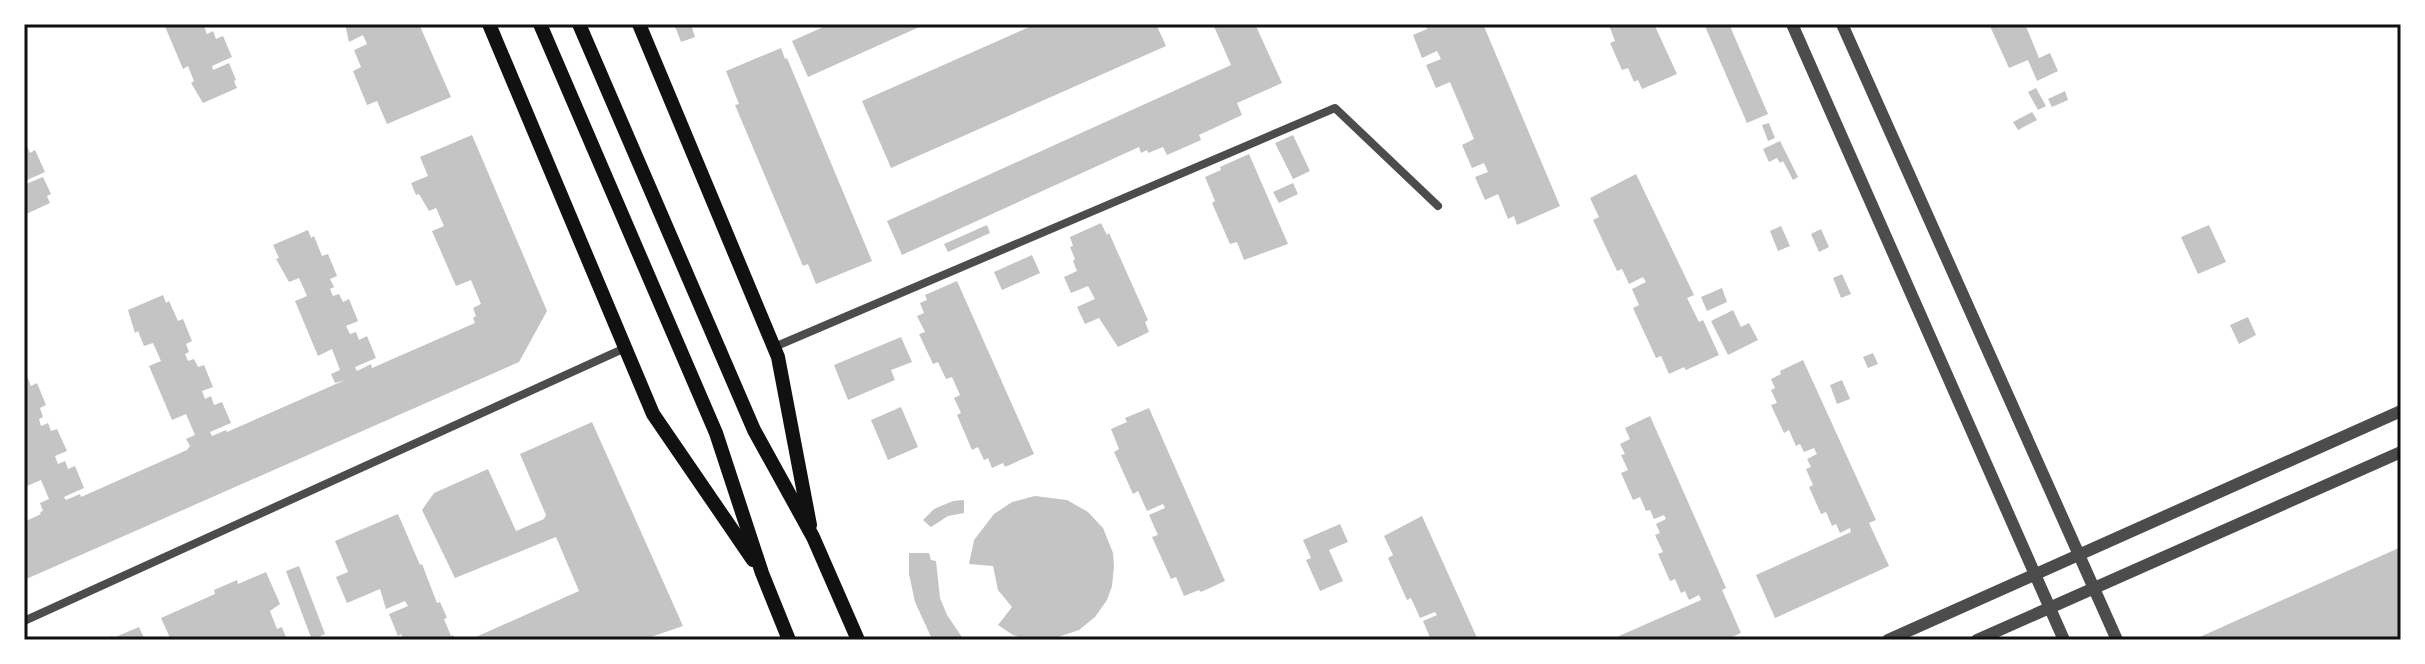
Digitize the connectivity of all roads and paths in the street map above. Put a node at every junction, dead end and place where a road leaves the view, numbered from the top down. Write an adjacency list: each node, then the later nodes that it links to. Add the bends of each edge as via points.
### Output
1 (489, 24): 9 (main road)
2 (540, 24): 14 (main road, via 716,433)
3 (579, 24): 12 (main road, via 754,430)
4 (639, 24): 12 (main road, via 778,357)
5 (1792, 24): 15 (street)
6 (1842, 24): 13 (street)
7 (1438, 206): 8 (street, via 1335,108)
8 (779, 345)
9 (625, 348): 14 (main road, via 653,414); 18 (street)
10 (2401, 411): 13 (street)
11 (2401, 452): 16 (street)
12 (813, 537): 20 (main road)
13 (2079, 555): 15 (street); 16 (street)
14 (762, 573): 19 (main road)
15 (2036, 575): 17 (street); 21 (street)
16 (2094, 588): 17 (street); 24 (street)
17 (2050, 607): 22 (street); 23 (street)
18 (24, 621)
19 (789, 640)
20 (858, 640)
21 (1888, 640)
22 (1977, 640)
23 (2064, 640)
24 (2117, 640)

